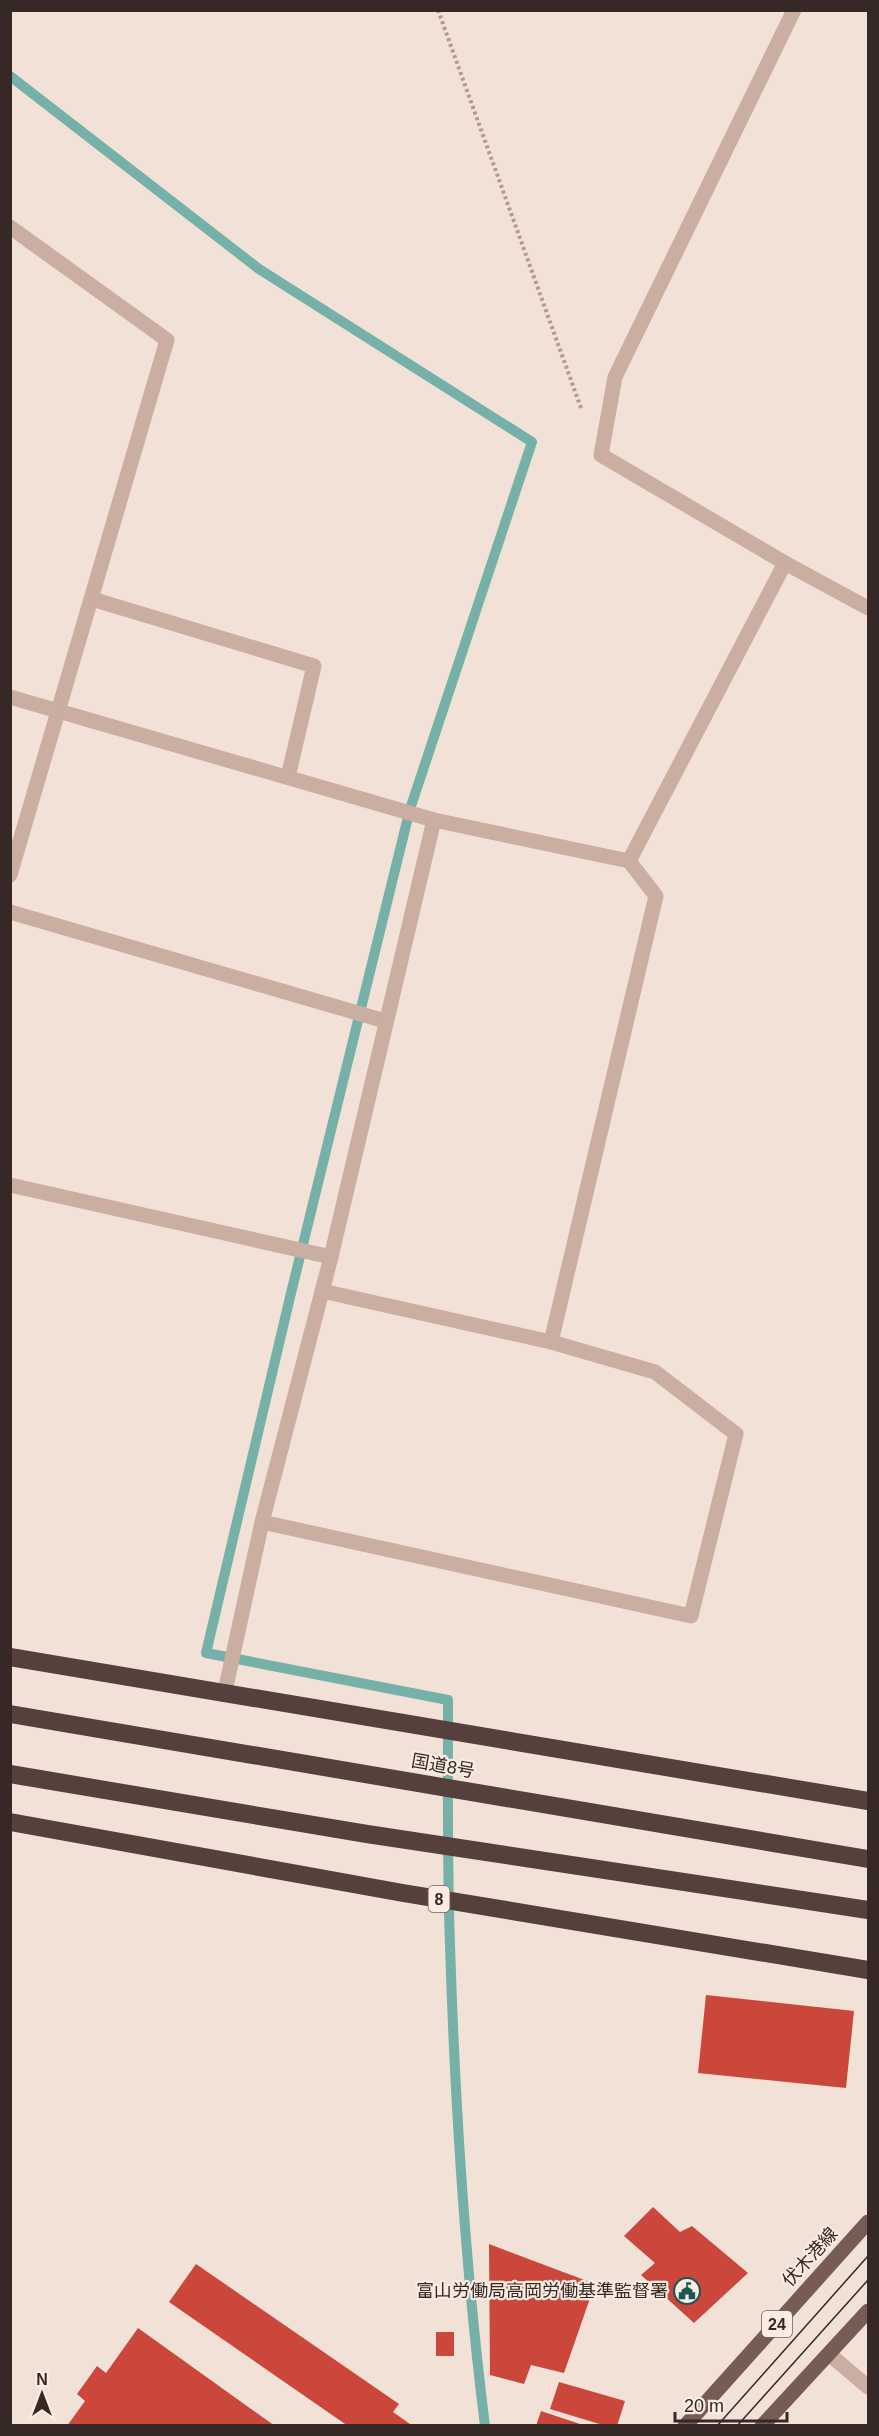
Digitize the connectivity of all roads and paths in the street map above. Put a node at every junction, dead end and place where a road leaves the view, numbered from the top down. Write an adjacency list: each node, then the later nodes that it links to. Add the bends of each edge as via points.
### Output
1 (438, 10): 4 (path, via 567,372)
2 (794, 10): 4 (street, via 615,377)
3 (10, 227): 6 (street, via 167,340)
4 (601, 455): 5 (street)
5 (785, 564): 7 (street); 12 (street)
6 (92, 599): 9 (street); 10 (street, via 314,666)
7 (868, 608)
8 (10, 697): 9 (street)
9 (58, 710): 10 (street); 13 (street)
10 (288, 777): 11 (street)
11 (434, 820): 12 (street); 15 (street)
12 (629, 861): 19 (street, via 656,896)
13 (10, 875)
14 (10, 912): 15 (street)
15 (379, 1019): 17 (street)
16 (10, 1185): 17 (street)
17 (331, 1257): 18 (street)
18 (322, 1291): 19 (street); 20 (street)
19 (551, 1342): 20 (street, via 655,1372 736,1434 691,1616)
20 (262, 1522): 22 (street)
21 (10, 1657): 22 (highway)
22 (225, 1691): 25 (highway)
23 (10, 1714): 27 (highway, 国道8号)
24 (10, 1774): 28 (highway, via 367,1834)
25 (868, 1801)
26 (10, 1822): 29 (highway, 8)
27 (868, 1859)
28 (868, 1910)
29 (868, 1970)
30 (868, 2222): 34 (main road, 伏木港線 / 24)
31 (868, 2311): 32 (main road)
32 (829, 2354): 33 (street); 35 (main road)
33 (868, 2387)
34 (685, 2426)
35 (762, 2426)

